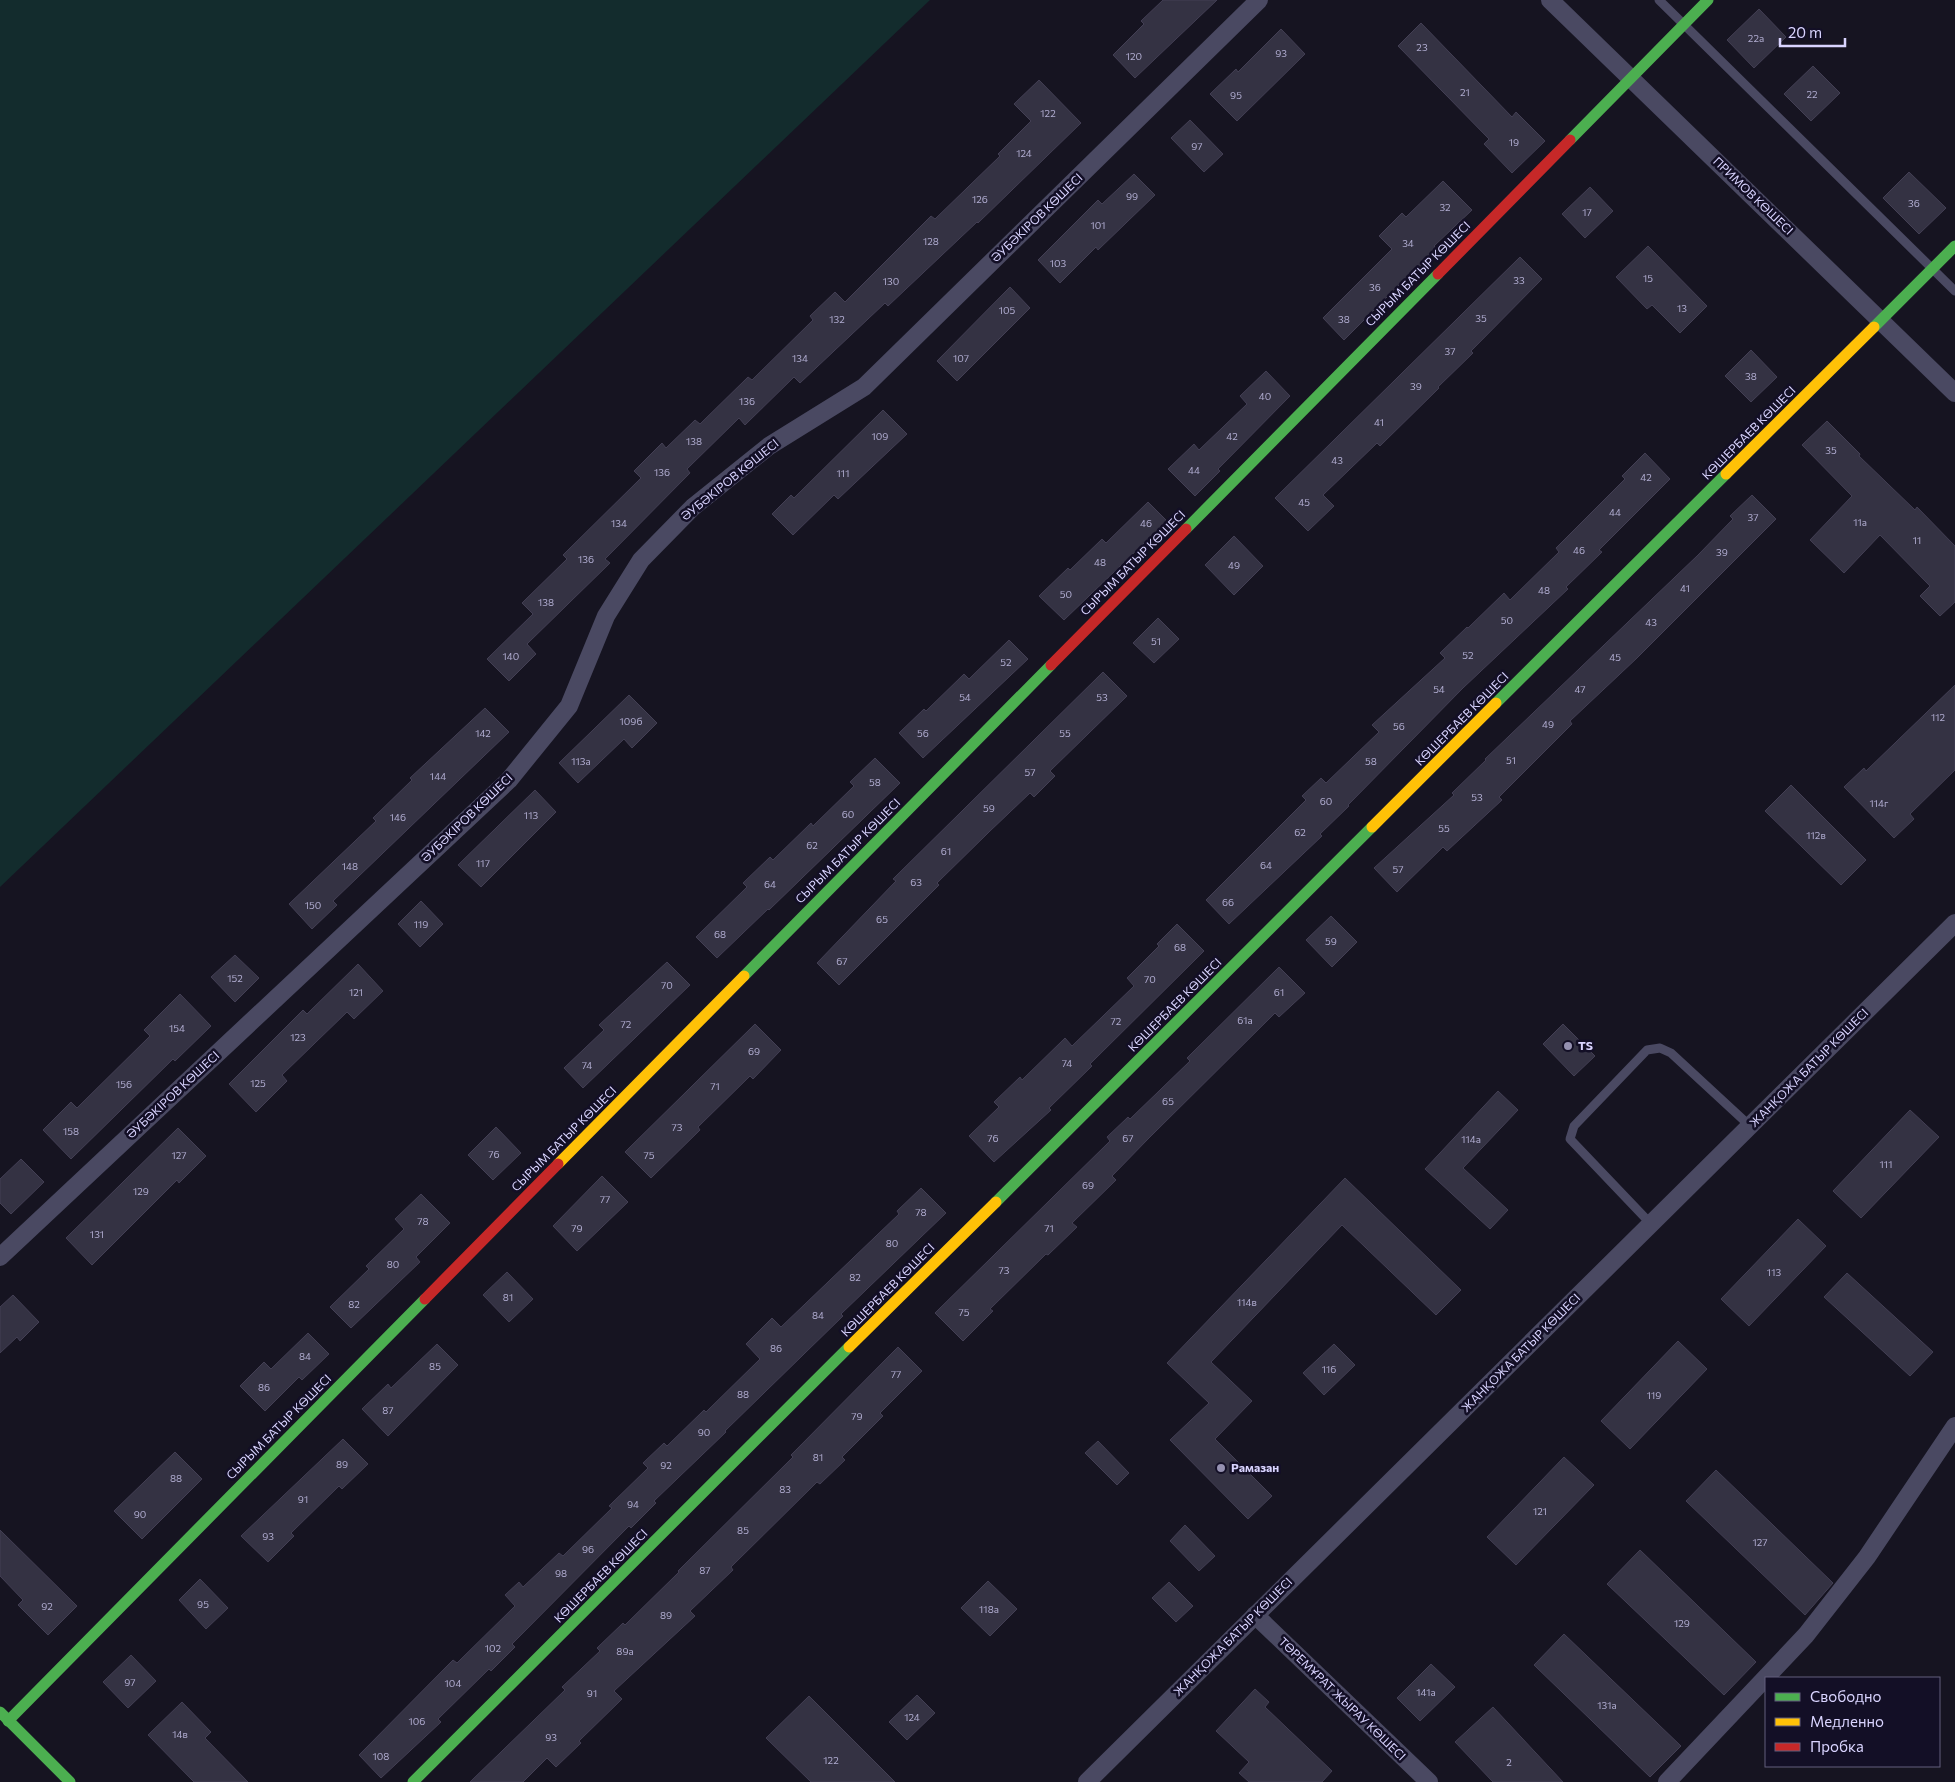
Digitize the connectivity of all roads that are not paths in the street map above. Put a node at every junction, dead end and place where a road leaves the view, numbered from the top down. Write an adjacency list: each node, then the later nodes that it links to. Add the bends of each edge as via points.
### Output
1 (1259, 0): 15 (street, ӘУБӘКІРОВ КӨШЕСІ, via 864,387 769,446 693,507 641,560 606,616 569,706 508,780)
2 (1550, 0): 6 (street, ПРИМОВ КӨШЕСІ)
3 (1659, 0): 5 (lane)
4 (1708, 0): 5 (street, СЫРЫМ БАТЫР КӨШЕСІ)
5 (1684, 24): 6 (street, СЫРЫМ БАТЫР КӨШЕСІ); 8 (lane)
6 (1631, 78): 10 (street, ПРИМОВ КӨШЕСІ); 21 (street, СЫРЫМ БАТЫР КӨШЕСІ)
7 (1955, 246): 8 (street, КӨШЕРБАЕВ КӨШЕСІ)
8 (1931, 269): 9 (lane); 10 (street, КӨШЕРБАЕВ КӨШЕСІ)
9 (1955, 291)
10 (1881, 320): 11 (street, ПРИМОВ КӨШЕСІ); 23 (street, КӨШЕРБАЕВ КӨШЕСІ)
11 (1955, 394)
12 (1955, 923): 13 (street, ЖАНҚОЖА БАТЫР КӨШЕСІ)
13 (1750, 1126): 14 (street, ЖАНҚОЖА БАТЫР КӨШЕСІ); 14 (lane, via 1671,1053 1660,1048 1647,1050 1574,1126 1570,1139)
14 (1651, 1224): 17 (street, ЖАНҚОЖА БАТЫР КӨШЕСІ)
15 (0, 1257)
16 (1955, 1426): 18 (street, via 1867,1557 1806,1635)
17 (1256, 1616): 24 (street, ЖАНҚОЖА БАТЫР КӨШЕСІ); 25 (street, ТӨРЕМҰРАТ ЖЫРАУ КӨШЕСІ)
18 (1766, 1677)
19 (1765, 1678): 26 (street)
20 (0, 1712): 21 (street)
21 (8, 1721): 22 (street)
22 (70, 1782)
23 (414, 1782)
24 (1087, 1782)
25 (1429, 1782)
26 (1667, 1782)

